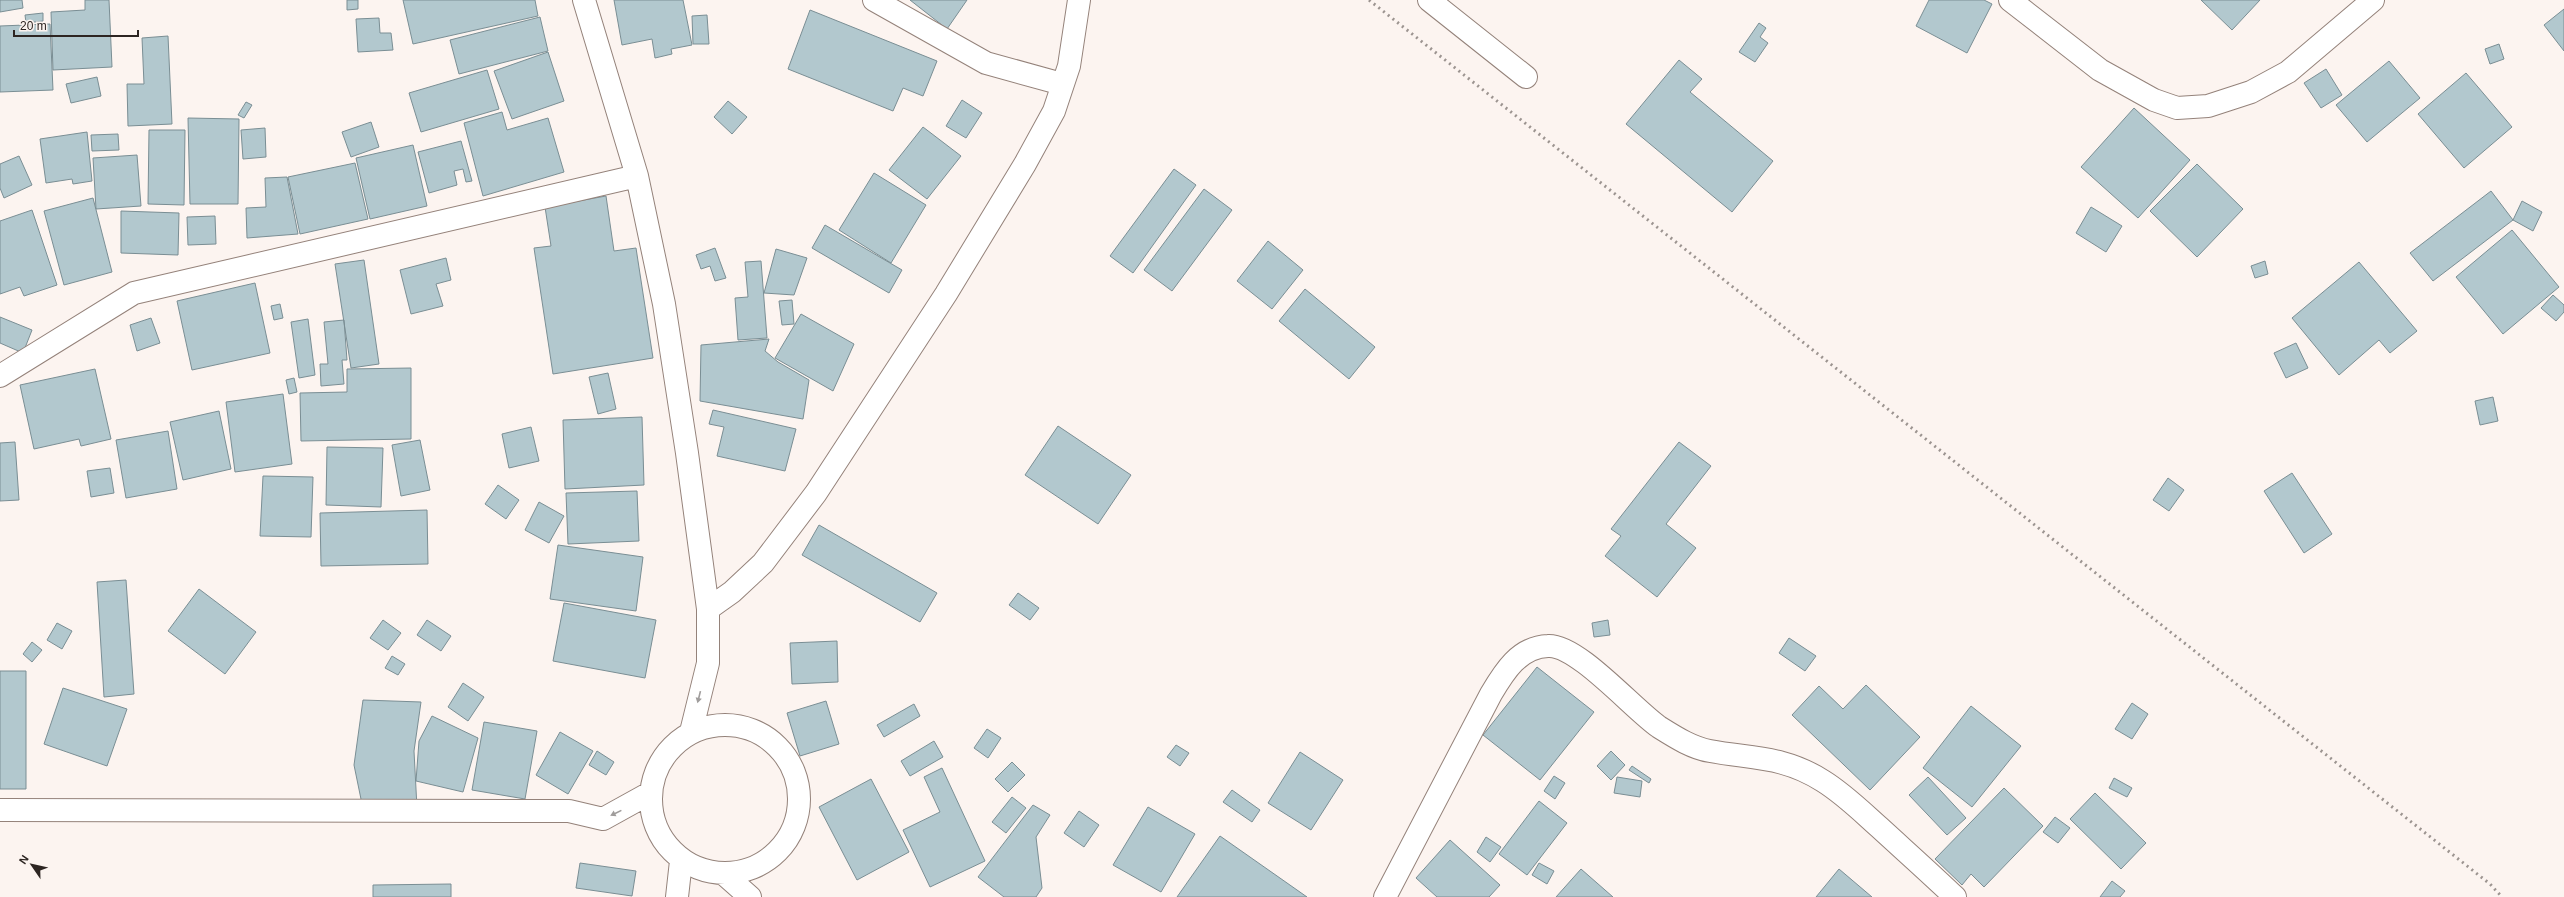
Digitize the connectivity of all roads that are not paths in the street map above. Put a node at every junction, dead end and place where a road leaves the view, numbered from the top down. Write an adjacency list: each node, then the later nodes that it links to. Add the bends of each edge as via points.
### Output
1 (584, 0): 9 (street)
2 (874, 0): 8 (street, via 986,63)
3 (1079, 0): 8 (street, via 1069,66)
4 (1429, 0): 7 (street)
5 (2010, 0): 6 (street, via 2100,70 2154,100 2177,108 2208,106 2251,92 2288,72)
6 (2372, 0)
7 (1526, 77)
8 (1062, 84): 11 (street, via 1054,111 1025,164 946,294 816,493 763,563 732,592)
9 (637, 176): 10 (street, via 134,293); 11 (street, via 664,304)
10 (0, 376)
11 (708, 609): 12 (street, one-way to 12, via 708,662)
12 (691, 732): 13 (street, via 670,747); 16 (street, via 719,724 748,728 771,740 789,760 798,784 798,811 790,836 772,857 749,870)
13 (650, 793): 14 (street, one-way to 14, via 603,819 569,811); 15 (street, via 652,818 666,848)
14 (0, 810)
15 (682, 861): 16 (street, via 699,870); 17 (street)
16 (724, 874): 18 (street)
17 (676, 897)
18 (750, 897)
19 (1385, 897): 20 (street, via 1508,666 1527,651 1548,646 1564,649 1584,662 1658,726 1686,743 1710,751 1764,757 1799,767 1823,781 1844,795)
20 (1955, 897)

